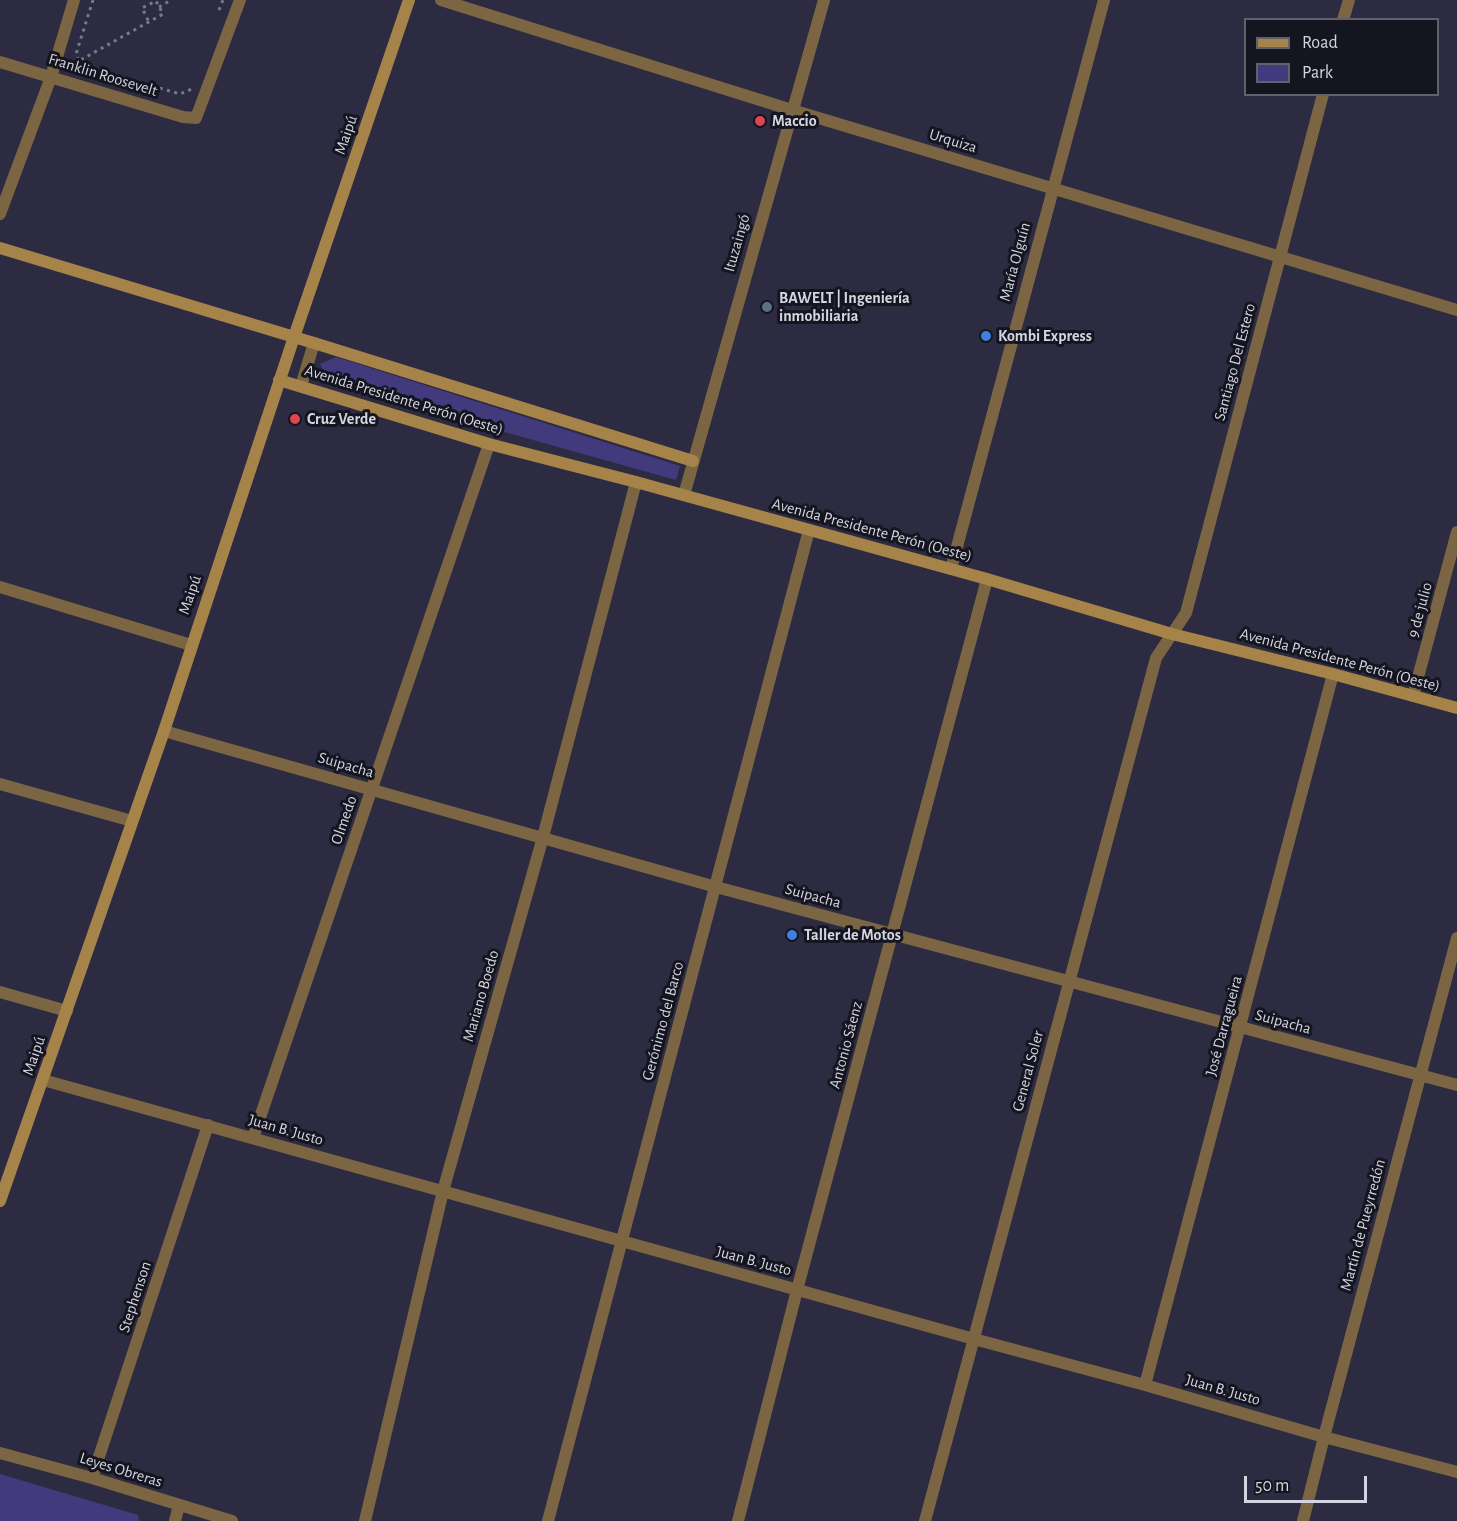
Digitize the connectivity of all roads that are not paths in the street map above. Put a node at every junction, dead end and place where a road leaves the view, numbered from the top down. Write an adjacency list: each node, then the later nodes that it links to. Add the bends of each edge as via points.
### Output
1 (74, 0): 10 (street)
2 (240, 0): 10 (street, Franklin Roosevelt, via 196,118)
3 (409, 0): 18 (main road, Maipú)
4 (441, 0): 12 (street, Urquiza)
5 (824, 0): 12 (street, Ituzaingó)
6 (1104, 0): 13 (street, María Olguín)
7 (1349, 0): 8 (street)
8 (1344, 18)
9 (0, 62): 10 (street, Franklin Roosevelt)
10 (51, 77): 14 (street)
11 (1322, 96): 16 (street, Santiago Del Estero)
12 (792, 110): 13 (street, Urquiza); 23 (street, Ituzaingó)
13 (1052, 188): 16 (street, Urquiza); 28 (street, María Olguín)
14 (0, 214)
15 (0, 248): 18 (main road, Avenida Presidente Perón (Oeste))
16 (1280, 255): 17 (street, Urquiza); 31 (street, Santiago Del Estero, via 1186,614)
17 (1457, 310)
18 (294, 337): 19 (main road, Avenida Presidente Perón (Oeste)); 20 (main road, Maipú)
19 (314, 343): 21 (street); 23 (main road, Avenida Presidente Perón (Oeste))
20 (279, 380): 21 (main road, Avenida Presidente Perón (Oeste)); 32 (main road, Maipú)
21 (301, 386): 22 (main road, Avenida Presidente Perón (Oeste))
22 (489, 444): 24 (main road, Avenida Presidente Perón (Oeste)); 38 (street, Olmedo)
23 (693, 461): 25 (street, Ituzaingó)
24 (636, 482): 25 (main road, Avenida Presidente Perón (Oeste)); 40 (street, Mariano Boedo)
25 (684, 495): 26 (main road, Avenida Presidente Perón (Oeste))
26 (809, 530): 28 (main road, Avenida Presidente Perón (Oeste)); 41 (street, Gerónimo del Barco)
27 (1457, 532): 34 (street, 9 de julio)
28 (951, 569): 29 (main road, Avenida Presidente Perón (Oeste))
29 (987, 579): 31 (main road, Avenida Presidente Perón (Oeste)); 42 (street, Antonio Sáenz)
30 (0, 587): 32 (street)
31 (1172, 634): 33 (main road, Avenida Presidente Perón (Oeste)); 44 (street, General Soler, via 1156,658)
32 (191, 645): 36 (main road, Maipú)
33 (1333, 674): 34 (main road, Avenida Presidente Perón (Oeste)); 47 (street, José Darragueira)
34 (1413, 696): 35 (main road, Avenida Presidente Perón (Oeste))
35 (1457, 708)
36 (164, 730): 38 (street, Suipacha); 39 (main road, Maipú)
37 (0, 784): 39 (street)
38 (372, 790): 40 (street, Suipacha); 52 (street, Olmedo)
39 (132, 821): 46 (main road, Maipú)
40 (543, 837): 41 (street, Suipacha); 53 (street, Mariano Boedo)
41 (716, 887): 42 (street, Suipacha); 55 (street, Gerónimo del Barco)
42 (893, 935): 44 (street, Suipacha); 56 (street, Antonio Sáenz)
43 (1457, 938): 48 (street, Martín de Pueyrredón)
44 (1069, 982): 47 (street, Suipacha); 57 (street, General Soler)
45 (0, 992): 46 (street)
46 (67, 1011): 49 (main road, Maipú)
47 (1240, 1028): 48 (street, Suipacha); 58 (street, José Darragueira)
48 (1421, 1075): 50 (street, Suipacha); 59 (street, Martín de Pueyrredón)
49 (43, 1080): 51 (street, Juan B. Justo); 54 (main road, Maipú)
50 (1457, 1085)
51 (208, 1125): 52 (street, Juan B. Justo); 62 (street, Stephenson)
52 (253, 1138): 53 (street, Juan B. Justo)
53 (443, 1191): 55 (street, Juan B. Justo); 66 (street, Mariano Boedo)
54 (0, 1201)
55 (621, 1241): 56 (street, Juan B. Justo); 67 (street, Gerónimo del Barco)
56 (797, 1290): 57 (street, Juan B. Justo); 68 (street, Antonio Sáenz)
57 (974, 1339): 58 (street, Juan B. Justo); 69 (street, General Soler)
58 (1145, 1385): 59 (street, Juan B. Justo)
59 (1324, 1437): 61 (street, Juan B. Justo); 70 (street, Martín de Pueyrredón)
60 (0, 1453): 62 (street, Leyes Obreras)
61 (1457, 1472)
62 (92, 1478): 63 (street, Leyes Obreras)
63 (179, 1505): 64 (street); 65 (street, Leyes Obreras)
64 (175, 1521)
65 (232, 1521)
66 (365, 1521)
67 (548, 1521)
68 (738, 1521)
69 (925, 1521)
70 (1303, 1521)

